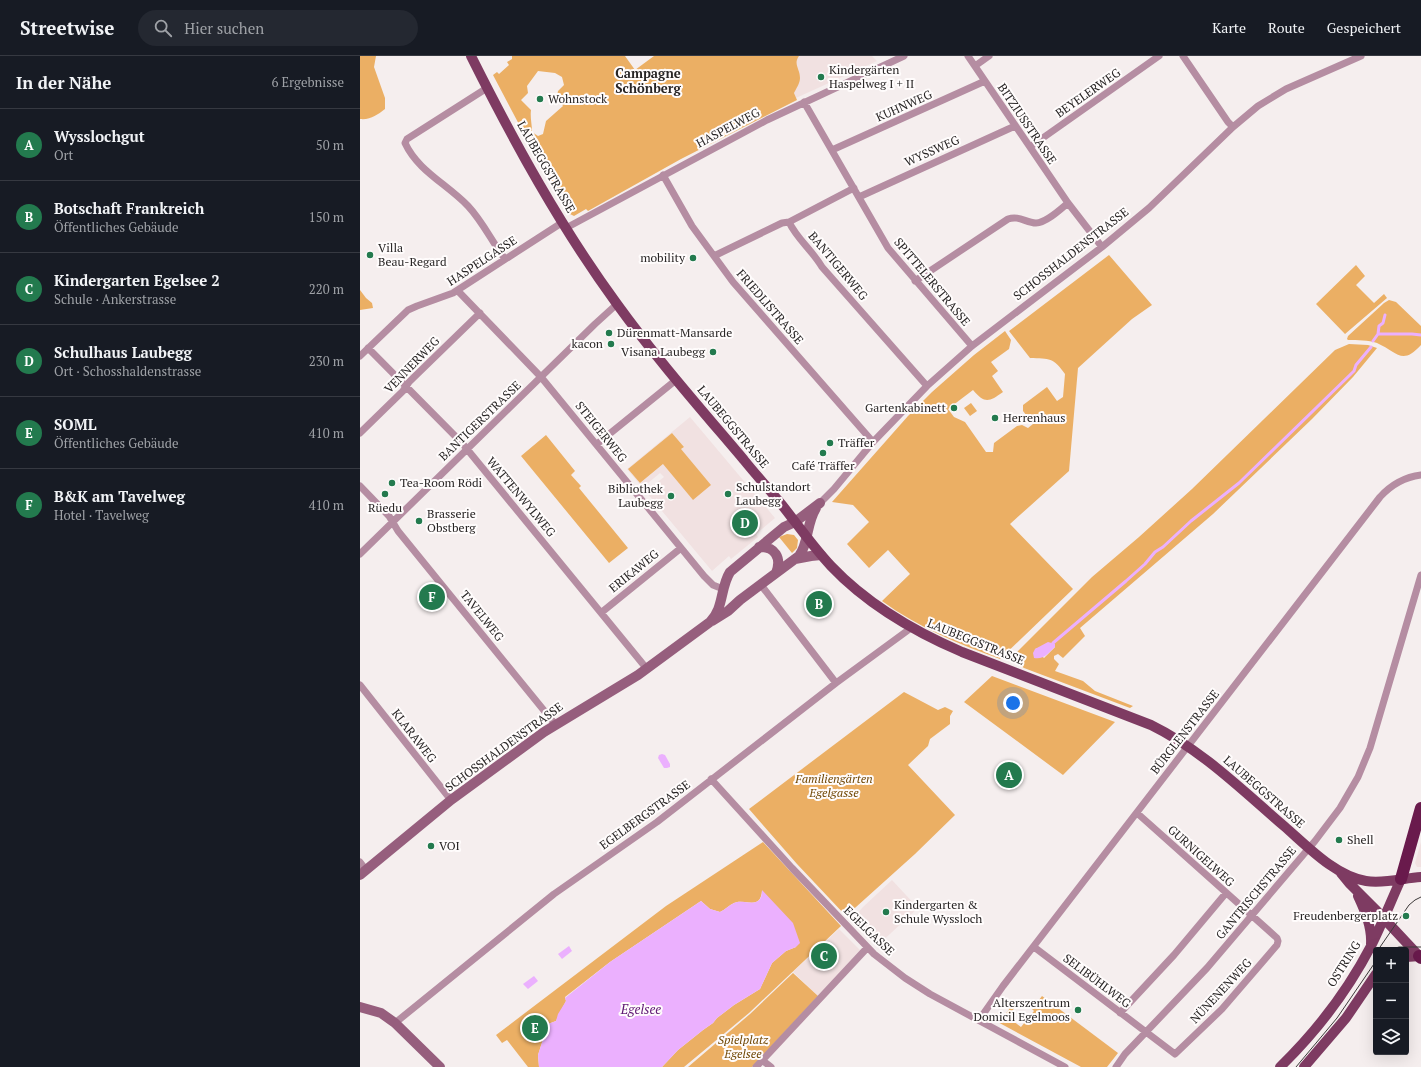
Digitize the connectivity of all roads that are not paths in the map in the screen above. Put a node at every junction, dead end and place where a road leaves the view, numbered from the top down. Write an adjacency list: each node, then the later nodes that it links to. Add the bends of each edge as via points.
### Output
1 (471, 56): 10 (main road, LAUBEGGSTRASSE)
2 (904, 56): 11 (street, HASPELWEG)
3 (968, 56): 8 (street, BITZIUSSTRASSE)
4 (989, 56): 8 (street)
5 (1159, 56): 14 (street, BEYELERWEG)
6 (1183, 56): 13 (street)
7 (1361, 56): 13 (street, SCHOSSHALDENSTRASSE, via 1286,89 1258,106)
8 (975, 66): 9 (street, BITZIUSSTRASSE)
9 (986, 81): 12 (street, BITZIUSSTRASSE); 15 (street, KUHNWEG)
10 (487, 88): 21 (main road, LAUBEGGSTRASSE); 24 (street, via 405,142 426,170 473,212)
11 (804, 102): 15 (street, SPITTELERSTRASSE); 16 (street, HASPELWEG)
12 (1015, 126): 14 (street, BITZIUSSTRASSE); 18 (street, WYSSWEG)
13 (1233, 127): 22 (street, SCHOSSHALDENSTRASSE, via 1148,208)
14 (1030, 147): 19 (street, BITZIUSSTRASSE)
15 (832, 150): 17 (street, SPITTELERSTRASSE)
16 (663, 175): 21 (street, HASPELWEG); 23 (street, FRIEDLISTRASSE, via 692,226)
17 (854, 188): 18 (street, SPITTELERSTRASSE); 20 (street)
18 (859, 196): 25 (street, SPITTELERSTRASSE, via 888,248)
19 (1068, 203): 22 (street, BITZIUSSTRASSE); 25 (street, via 1038,223 1018,218 1008,219)
20 (788, 222): 23 (street); 35 (street, BANTIGERWEG, via 822,267)
21 (564, 225): 24 (street, HASPELGASSE); 27 (main road, LAUBEGGSTRASSE)
22 (1102, 247): 29 (street, SCHOSSHALDENSTRASSE)
23 (714, 256): 37 (street, FRIEDLISTRASSE, via 733,282)
24 (505, 259): 26 (street, HASPELGASSE)
25 (916, 281): 29 (street, SPITTELERSTRASSE)
26 (458, 291): 28 (street, STEIGERWEG); 30 (street, HASPELGASSE, via 410,309)
27 (617, 304): 32 (street, BANTIGERSTRASSE); 33 (main road, LAUBEGGSTRASSE)
28 (480, 313): 32 (street, STEIGERWEG); 34 (street, VENNERWEG)
29 (972, 346): 35 (street, SCHOSSHALDENSTRASSE)
30 (368, 348): 31 (street); 34 (street, WATTENWYLWEG)
31 (360, 356)
32 (541, 377): 38 (street, STEIGERWEG); 39 (street, BANTIGERSTRASSE)
33 (676, 380): 38 (street); 44 (main road, LAUBEGGSTRASSE)
34 (406, 386): 36 (street, VENNERWEG); 39 (street, WATTENWYLWEG)
35 (927, 386): 37 (street, SCHOSSHALDENSTRASSE)
36 (360, 433)
37 (873, 442): 42 (street, SCHOSSHALDENSTRASSE)
38 (597, 444): 47 (street, STEIGERWEG)
39 (467, 449): 43 (street, BANTIGERSTRASSE); 56 (street, WATTENWYLWEG)
40 (1421, 474): 63 (street, BÜRGLENSTRASSE, via 1401,481 1380,497)
41 (360, 486): 43 (street, TAVELWEG)
42 (820, 503): 44 (street, SCHOSSHALDENSTRASSE); 45 (street, SCHOSSHALDENSTRASSE, via 810,518)
43 (393, 522): 48 (street, BANTIGERSTRASSE); 62 (street, TAVELWEG)
44 (795, 522): 45 (main road, LAUBEGGSTRASSE); 46 (street, SCHOSSHALDENSTRASSE, via 784,527)
45 (806, 536): 49 (main road, LAUBEGGSTRASSE); 50 (street, SCHOSSHALDENSTRASSE, via 803,550)
46 (759, 547): 51 (street, via 768,547 774,552 778,561); 54 (street, SCHOSSHALDENSTRASSE, via 730,572)
47 (681, 548): 54 (street, STEIGERWEG); 56 (street, ERIKAWEG)
48 (360, 554)
49 (821, 555): 50 (street, SCHOSSHALDENSTRASSE); 58 (main road, LAUBEGGSTRASSE, via 862,594)
50 (795, 559): 51 (street, SCHOSSHALDENSTRASSE)
51 (776, 573): 53 (street, SCHOSSHALDENSTRASSE)
52 (1421, 575): 68 (street, GANTRISCHSTRASSE, via 1366,759 1340,808)
53 (761, 585): 55 (street, SCHOSSHALDENSTRASSE); 60 (street)
54 (722, 592): 55 (street, via 725,598); 57 (street, SCHOSSHALDENSTRASSE, via 716,615)
55 (740, 600): 57 (street, SCHOSSHALDENSTRASSE, via 724,615)
56 (602, 612): 59 (street, WATTENWYLWEG)
57 (710, 622): 59 (street, SCHOSSHALDENSTRASSE)
58 (911, 628): 60 (street, EGELBERGSTRASSE); 63 (main road, LAUBEGGSTRASSE, via 962,652 1151,725)
59 (647, 669): 62 (street, SCHOSSHALDENSTRASSE)
60 (836, 683): 64 (street, EGELBERGSTRASSE)
61 (360, 685): 65 (street, KLARAWEG)
62 (555, 724): 65 (street, SCHOSSHALDENSTRASSE)
63 (1188, 746): 67 (street, BÜRGLENSTRASSE); 68 (main road, LAUBEGGSTRASSE)
64 (711, 779): 79 (street, EGELGASSE); 86 (street, EGELBERGSTRASSE, via 639,836 577,876)
65 (451, 800): 69 (street, SCHOSSHALDENSTRASSE)
66 (1421, 808): 72 (highway)
67 (1137, 813): 74 (street, GURNIGELWEG); 77 (street, BÜRGLENSTRASSE)
68 (1310, 848): 70 (main road, LAUBEGGSTRASSE); 75 (street, GANTRISCHSTRASSE)
69 (362, 869)
70 (1340, 872): 72 (main road, LAUBEGGSTRASSE, via 1368,882); 73 (main road, LAUBEGGSTRASSE)
71 (1421, 877): 72 (main road)
72 (1401, 879): 76 (main road, OSTRING)
73 (1356, 890): 76 (main road, LAUBEGGSTRASSE); 78 (main road, via 1367,916 1371,935)
74 (1226, 893): 75 (street, GURNIGELWEG); 84 (street, GANTRISCHSTRASSE, via 1174,955)
75 (1251, 916): 87 (street, GANTRISCHSTRASSE); 87 (street, NÜNENENWEG, via 1278,939 1278,943 1235,996 1176,1054)
76 (1384, 918): 78 (main road, OSTRING); 81 (main road, LAUBEGGSTRASSE)
77 (1034, 947): 84 (street, SELIBÜHLWEG); 85 (street, BÜRGLENSTRASSE)
78 (1370, 947): 94 (main road, OSTRING, via 1341,995 1314,1030)
79 (867, 948): 85 (street, EGELGASSE, via 912,983); 88 (street)
80 (1409, 956): 81 (main road)
81 (1420, 956)
82 (1373, 978): 95 (main road, via 1346,1018)
83 (360, 1007): 86 (street, via 381,1013)
84 (1120, 1013): 87 (street, SELIBÜHLWEG)
85 (979, 1020): 92 (street, EGELGASSE)
86 (395, 1023): 89 (street)
87 (1146, 1033): 93 (street, GANTRISCHSTRASSE)
88 (762, 1060): 90 (street); 91 (street)
89 (440, 1067)
90 (756, 1067)
91 (771, 1067)
92 (1066, 1067)
93 (1116, 1067)
94 (1280, 1067)
95 (1304, 1067)

